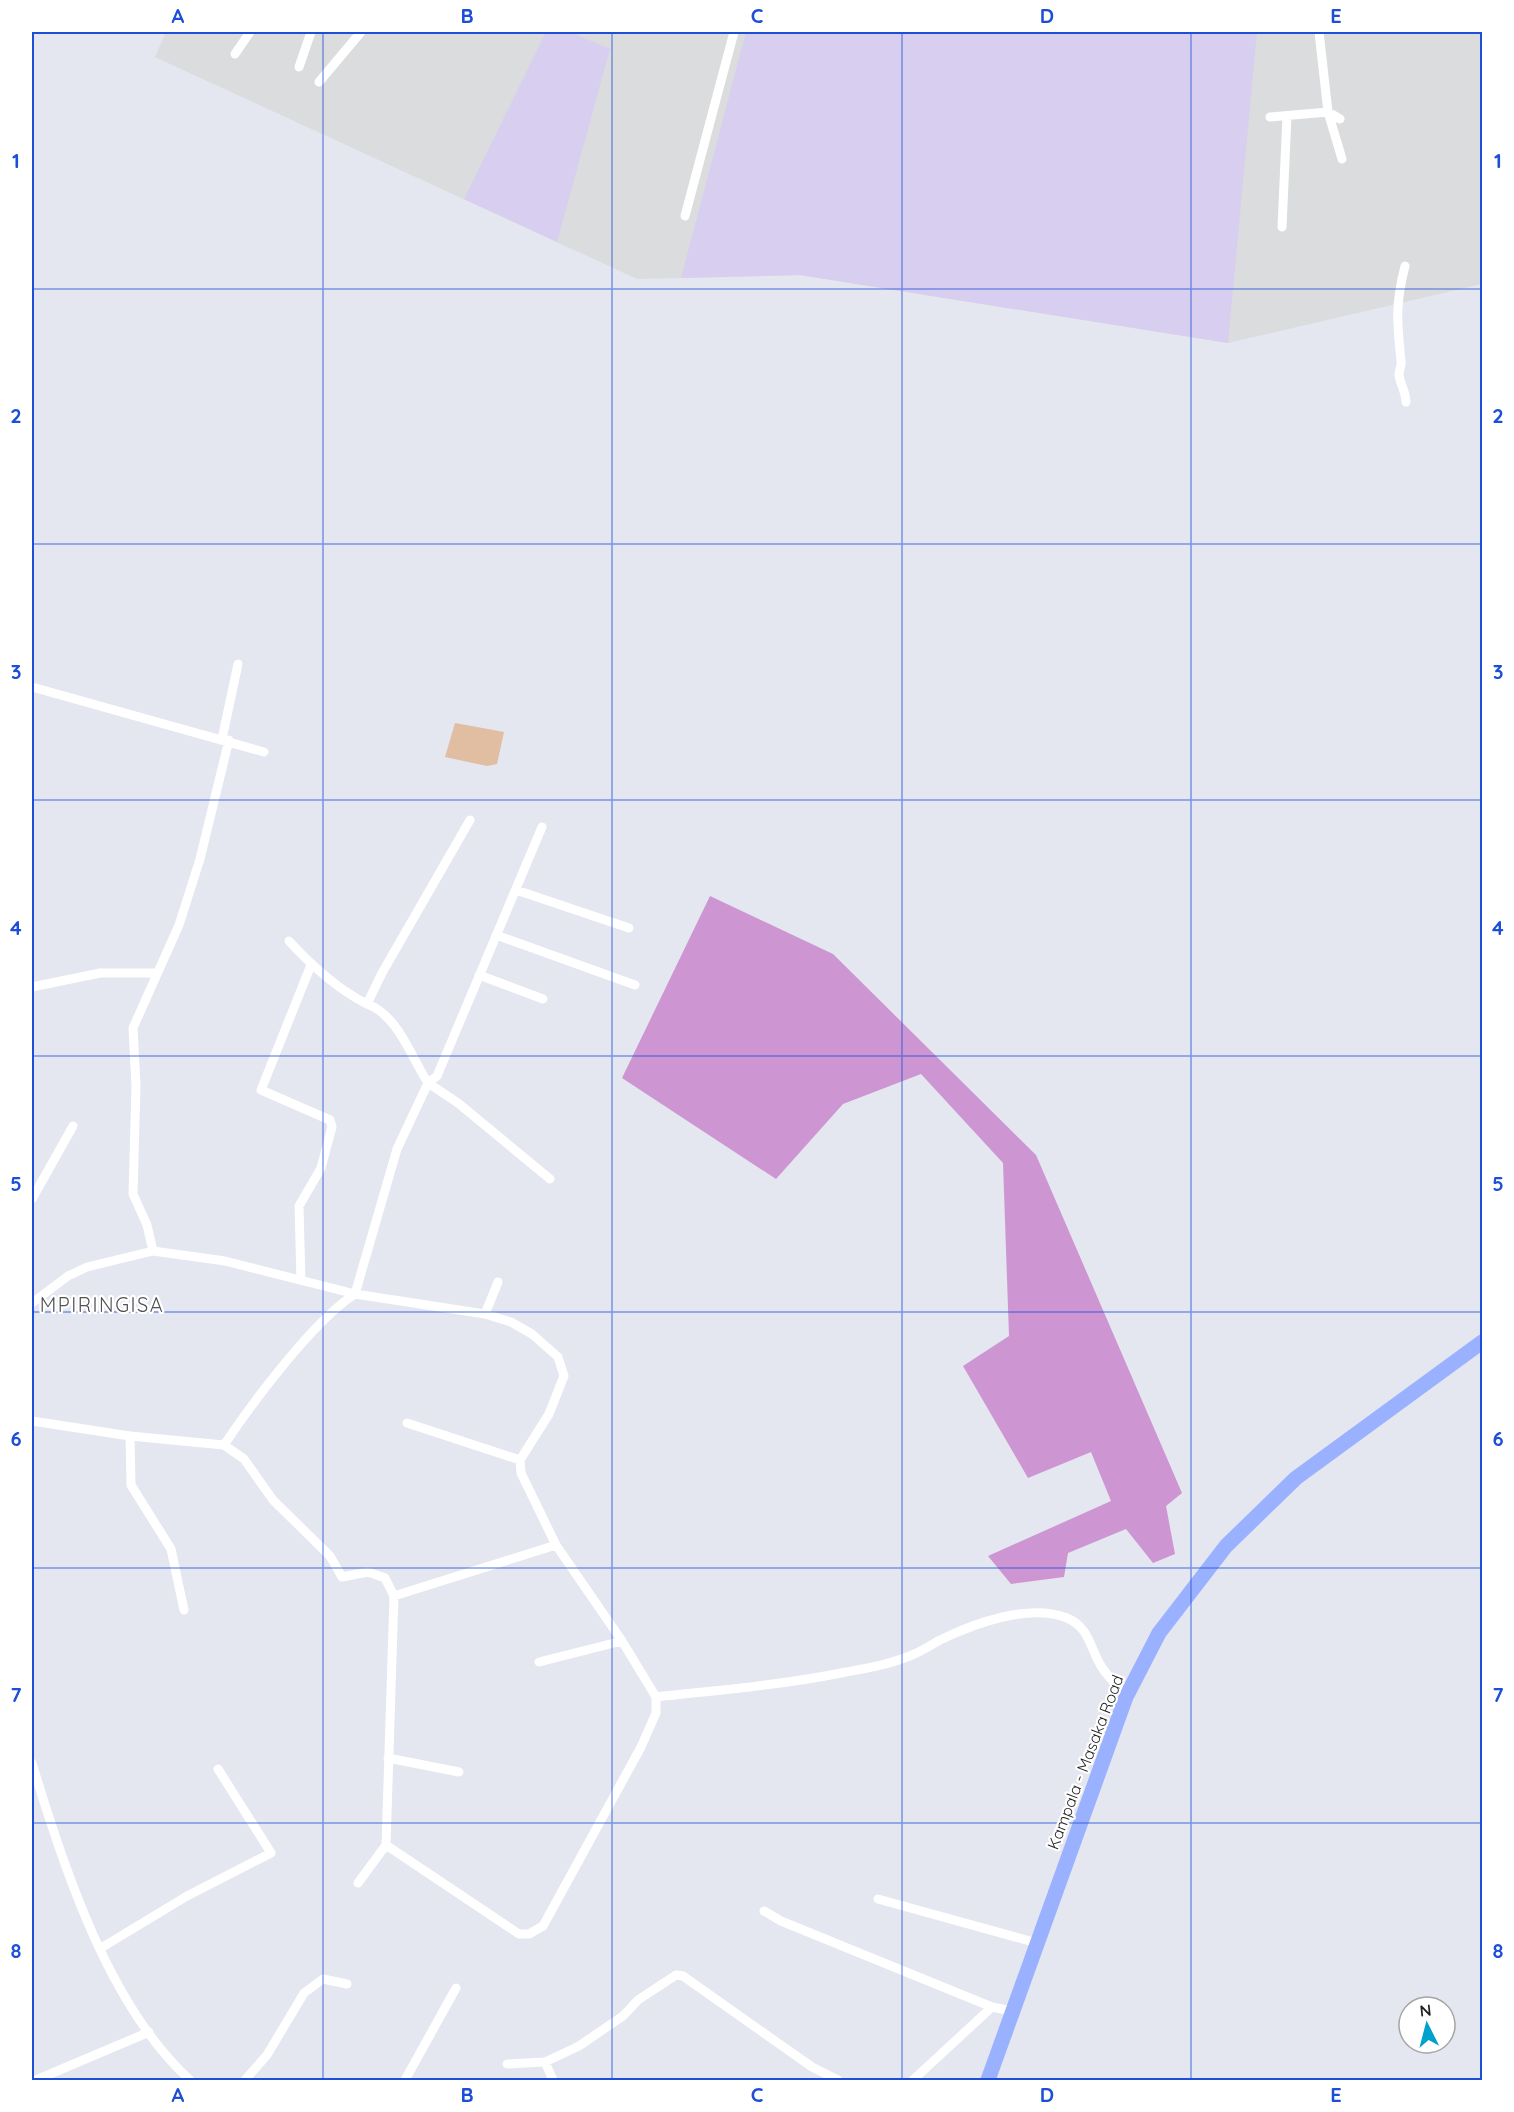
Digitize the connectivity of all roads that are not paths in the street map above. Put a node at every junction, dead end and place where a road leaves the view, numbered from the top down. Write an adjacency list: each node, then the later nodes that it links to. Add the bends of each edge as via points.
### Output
1 (250, 32): 6 (street)
2 (311, 32): 7 (street)
3 (361, 32): 8 (street)
4 (734, 32): 14 (street)
5 (1319, 32): 9 (street)
6 (235, 54)
7 (299, 67)
8 (320, 82)
9 (1328, 112): 10 (street); 12 (street); 13 (street)
10 (1287, 116): 11 (street); 15 (street)
11 (1269, 117)
12 (1340, 119)
13 (1342, 159)
14 (685, 216)
15 (1282, 227)
16 (1405, 266): 17 (street, via 1396,300 1396,318 1402,363 1399,375)
17 (1406, 402)
18 (238, 664): 20 (street)
19 (32, 687): 20 (street)
20 (226, 740): 21 (street); 29 (street, via 197,870 179,925)
21 (264, 752)
22 (470, 820): 34 (street, via 377,981)
23 (542, 827): 24 (street)
24 (516, 890): 25 (street); 26 (street)
25 (629, 928)
26 (496, 935): 30 (street); 31 (street)
27 (289, 941): 28 (street)
28 (311, 965): 34 (street); 40 (street, via 261,1090 330,1120 332,1127 321,1168 299,1206)
29 (155, 973): 32 (street, via 100,973); 39 (street, via 133,1028 133,1194 147,1224)
30 (479, 975): 33 (street); 35 (street, via 437,1076)
31 (635, 985)
32 (32, 987)
33 (543, 999)
34 (368, 1004): 35 (street, via 379,1008 400,1035)
35 (428, 1083): 37 (street); 42 (street, via 397,1149)
36 (73, 1126): 38 (street)
37 (550, 1179)
38 (32, 1199)
39 (153, 1251): 40 (street, via 225,1261); 43 (street, via 87,1266 68,1275)
40 (301, 1280): 42 (street)
41 (498, 1282): 44 (street)
42 (355, 1294): 44 (street); 49 (street, via 339,1304 290,1358)
43 (32, 1304)
44 (485, 1314): 50 (street, via 532,1334 562,1365 564,1376 549,1414)
45 (1482, 1342): 56 (main road, Kampala - Masaka Road, via 1296,1478 1259,1511 1226,1546 1159,1633)
46 (32, 1421): 48 (street)
47 (407, 1423): 50 (street)
48 (130, 1436): 49 (street); 53 (street, via 131,1485 171,1549)
49 (224, 1445): 52 (street, via 244,1459 273,1500 330,1556 342,1577 379,1574)
50 (520, 1460): 51 (street, via 521,1473)
51 (556, 1545): 52 (street); 54 (street)
52 (394, 1596): 58 (street)
53 (184, 1610)
54 (622, 1641): 55 (street); 57 (street)
55 (539, 1662)
56 (1126, 1697): 57 (street, via 1101,1667 1084,1630 1071,1619 1051,1613 988,1622 913,1655 869,1668 811,1680); 66 (main road, Kampala - Masaka Road)
57 (656, 1698): 62 (street, via 656,1713 641,1747 543,1926 529,1934 519,1934)
58 (388, 1758): 61 (street); 62 (street)
59 (32, 1768): 67 (street, via 54,1838)
60 (218, 1768): 67 (street, via 270,1853 187,1896)
61 (459, 1772)
62 (386, 1845): 63 (street)
63 (358, 1883)
64 (878, 1899): 66 (street)
65 (764, 1911): 70 (street)
66 (1037, 1943): 71 (main road, Kampala - Masaka Road)
67 (101, 1948): 72 (street, via 117,1987)
68 (347, 1984): 77 (street, via 322,1979 304,1993 267,2055)
69 (456, 1988): 78 (street)
70 (992, 2007): 71 (street); 81 (street)
71 (1011, 2011): 82 (main road, Kampala - Masaka Road)
72 (149, 2032): 75 (street); 76 (street)
73 (545, 2062): 74 (street); 79 (street); 80 (street, via 579,2046 676,1975 683,1976 812,2067)
74 (507, 2064)
75 (36, 2080)
76 (190, 2080)
77 (245, 2080)
78 (405, 2080)
79 (553, 2080)
80 (838, 2080)
81 (913, 2080)
82 (988, 2080)

